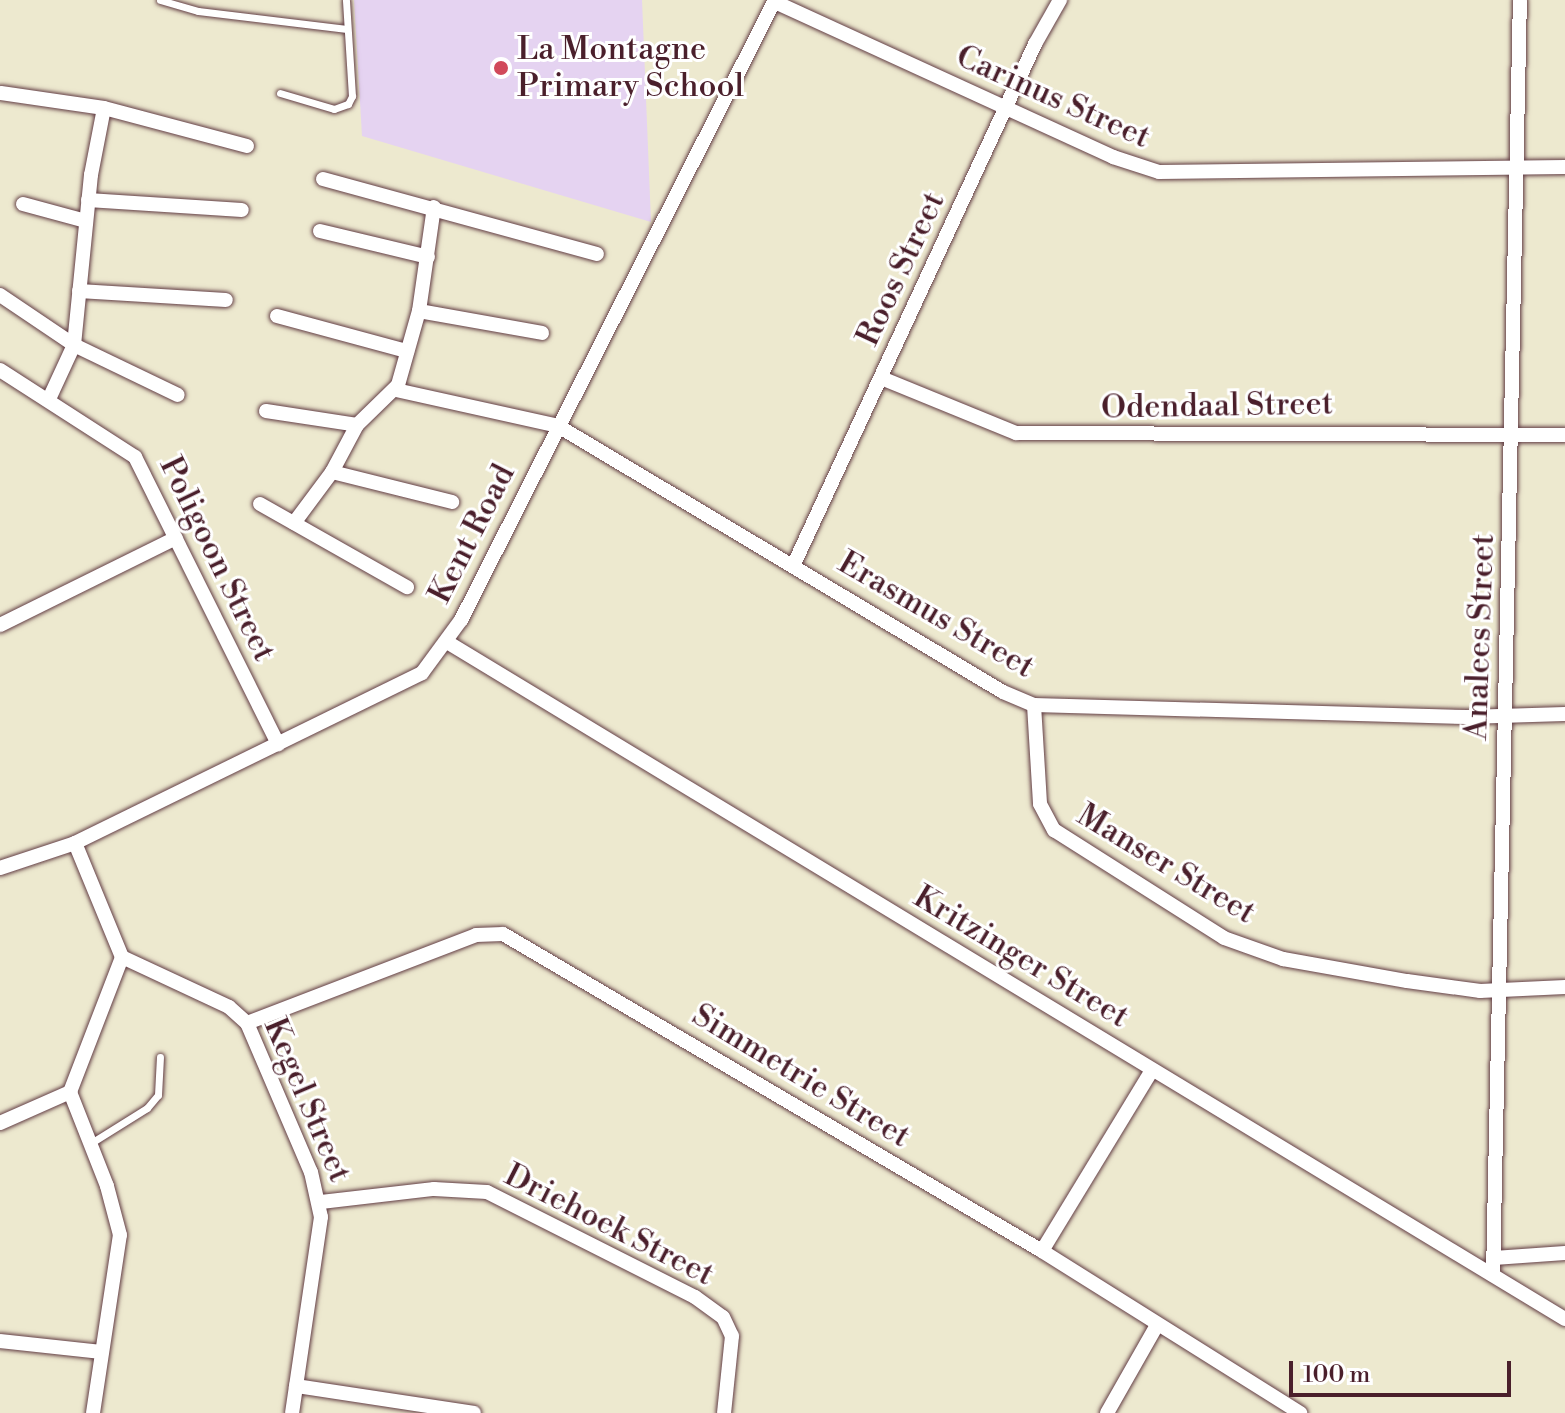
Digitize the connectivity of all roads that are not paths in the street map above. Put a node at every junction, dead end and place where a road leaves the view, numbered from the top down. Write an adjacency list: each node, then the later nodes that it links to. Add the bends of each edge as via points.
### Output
1 (160, 0): 6 (lane, via 198,11)
2 (346, 0): 6 (lane)
3 (1060, 0): 10 (street, Roos Street)
4 (1520, 0): 13 (street, Analees Street)
5 (775, 1): 10 (street, Carinus Street); 38 (street, Kent Road)
6 (347, 29): 8 (lane, via 348,104 334,109)
7 (1, 93): 9 (street)
8 (280, 93)
9 (104, 108): 11 (street); 15 (street)
10 (1007, 109): 13 (street, Carinus Street, via 1113,157 1177,174); 32 (street, Roos Street)
11 (247, 146)
12 (1565, 167): 13 (street, Carinus Street)
13 (1517, 170): 40 (street, Analees Street)
14 (323, 179): 17 (street)
15 (88, 200): 18 (street); 19 (street)
16 (23, 204): 19 (street)
17 (434, 207): 21 (street); 22 (street)
18 (242, 210)
19 (86, 221): 23 (street)
20 (320, 231): 22 (street)
21 (597, 254)
22 (428, 257): 26 (street)
23 (79, 291): 25 (street); 29 (street)
24 (0, 295): 29 (street)
25 (226, 300)
26 (419, 311): 28 (street); 30 (street)
27 (277, 316): 30 (street)
28 (542, 333)
29 (74, 345): 34 (street); 35 (street)
30 (407, 351): 33 (street)
31 (0, 370): 35 (street, Poligoon Street)
32 (881, 378): 40 (street, Odendaal Street, via 1016,433 1381,432); 46 (street, Roos Street)
33 (396, 390): 37 (street); 38 (street, Erasmus Street)
34 (178, 395)
35 (49, 399): 45 (street, Poligoon Street, via 135,457)
36 (266, 411): 37 (street)
37 (357, 425): 41 (street)
38 (558, 426): 46 (street, Erasmus Street); 49 (street, Kent Road)
39 (1565, 435): 40 (street, Odendaal Street)
40 (1514, 438): 52 (street, Analees Street)
41 (332, 472): 42 (street); 44 (street)
42 (452, 502)
43 (260, 504): 44 (street)
44 (294, 523): 47 (street)
45 (176, 538): 48 (street); 53 (street, Poligoon Street)
46 (794, 564): 50 (street, Erasmus Street, via 992,686)
47 (407, 587)
48 (0, 625)
49 (447, 642): 53 (street, Kent Road, via 406,683); 61 (street, Kritzinger Street)
50 (1034, 705): 52 (street, Erasmus Street); 58 (street, Manser Street, via 1040,804 1054,830 1080,850 1224,938 1261,952 1407,981)
51 (1565, 714): 52 (street, Erasmus Street)
52 (1505, 718): 58 (street, Analees Street)
53 (278, 744): 54 (street, Kent Road)
54 (75, 843): 55 (street, Kent Road); 56 (street)
55 (0, 868)
56 (122, 957): 59 (street, Kegel Street, via 229,1007); 62 (street)
57 (1565, 987): 58 (street, Manser Street)
58 (1498, 991): 68 (street, Analees Street)
59 (247, 1023): 65 (street, Kegel Street); 66 (street, Simmetrie Street, via 476,935 503,934)
60 (160, 1057): 64 (lane, via 158,1095 147,1108)
61 (1152, 1070): 66 (street); 69 (street, Kritzinger Street)
62 (70, 1092): 63 (street); 64 (street)
63 (0, 1123)
64 (91, 1143): 73 (street, via 120,1235)
65 (321, 1202): 74 (street, Kegel Street); 78 (street, Driehoek Street, via 434,1189 487,1192 695,1297 723,1317 732,1336)
66 (1042, 1251): 71 (street, Simmetrie Street)
67 (1565, 1253): 68 (street)
68 (1494, 1258): 69 (street, Analees Street)
69 (1493, 1275): 70 (street, Kritzinger Street)
70 (1565, 1319)
71 (1157, 1325): 79 (street); 80 (street, Simmetrie Street)
72 (0, 1341): 73 (street)
73 (101, 1352): 75 (street)
74 (296, 1386): 76 (street, Kegel Street); 77 (street)
75 (93, 1413)
76 (292, 1413)
77 (474, 1413)
78 (724, 1413)
79 (1107, 1413)
80 (1300, 1413)

